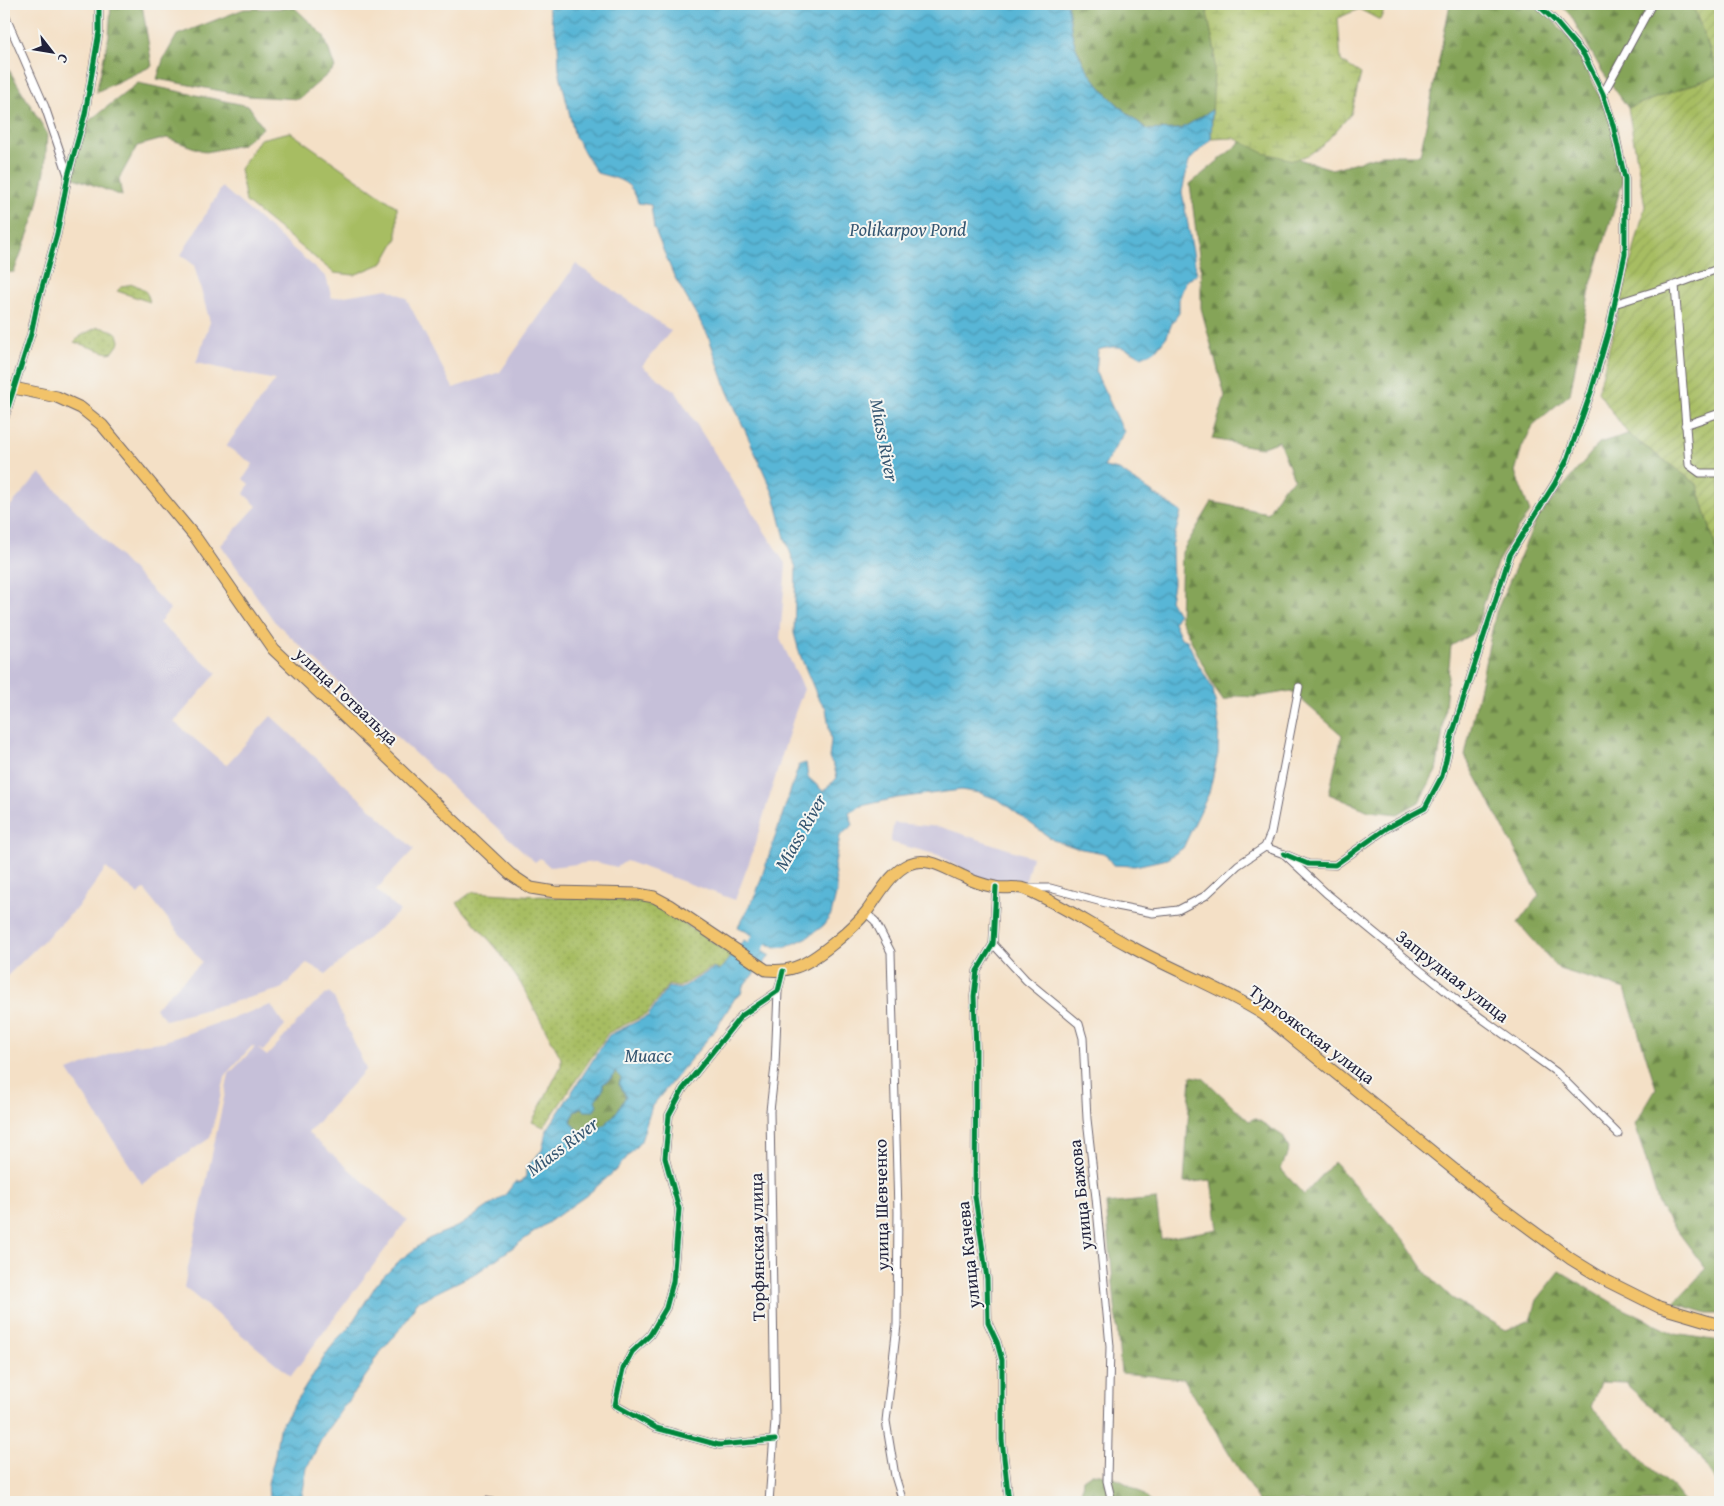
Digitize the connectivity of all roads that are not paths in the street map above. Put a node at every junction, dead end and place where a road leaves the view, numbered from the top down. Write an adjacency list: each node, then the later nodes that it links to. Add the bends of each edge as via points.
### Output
1 (100, 4): 6 (street, via 85,114)
2 (1537, 4): 5 (street, via 1584,55)
3 (1652, 4): 5 (street)
4 (4, 13): 6 (street, via 45,107)
5 (1603, 94): 9 (street, via 1614,125 1625,179 1625,254)
6 (68, 176): 10 (street, via 58,234 31,334)
7 (1720, 268): 8 (street)
8 (1675, 285): 9 (street); 13 (street)
9 (1614, 304): 17 (street, via 1591,392 1567,460 1510,555 1442,776 1425,808 1387,828 1335,865 1308,864)
10 (9, 387): 12 (street); 22 (main road, улица Готвальда, via 56,397 81,408 102,425 196,538 273,649 510,874 531,888 547,891 654,897)
11 (1720, 413): 13 (street)
12 (4, 420)
13 (1685, 425): 14 (street, via 1689,465 1700,473)
14 (1720, 473)
15 (1299, 687): 16 (street, via 1271,833)
16 (1265, 847): 17 (street, Запрудная улица); 19 (street, via 1238,865 1205,896 1178,910 1153,913 1050,888)
17 (1284, 854): 25 (street, Запрудная улица, via 1326,893 1459,1002 1556,1072)
18 (996, 887): 19 (main road, Тургоякская улица); 20 (main road, Тургоякская улица, via 924,861 910,864 895,873); 21 (street, улица Качева)
19 (1023, 888): 26 (main road, Тургоякская улица, via 1262,1014 1499,1206 1571,1259 1659,1307)
20 (866, 913): 23 (main road, Тургоякская улица, via 822,951); 29 (street, улица Шевченко, via 875,922 891,952 898,1212 896,1325 886,1421)
21 (993, 944): 30 (street, улица Качева, via 977,971 974,996 975,1196 987,1279 988,1323 1002,1360 1002,1440); 31 (street, улица Бажова, via 1026,980 1079,1024 1083,1038 1087,1119 1110,1346 1107,1481)
22 (766, 970): 23 (main road, Тургоякская улица)
23 (783, 971): 24 (street, Торфянская улица)
24 (778, 991): 27 (street, Торфянская улица, via 770,1111); 27 (street, via 741,1016 683,1088 668,1115 665,1158 679,1208 673,1282 666,1308 658,1322 622,1369 615,1406 656,1428 719,1445)
25 (1618, 1134)
26 (1720, 1325)
27 (775, 1440): 28 (street, Торфянская улица)
28 (769, 1502)
29 (903, 1502)
30 (1010, 1502)
31 (1112, 1502)

